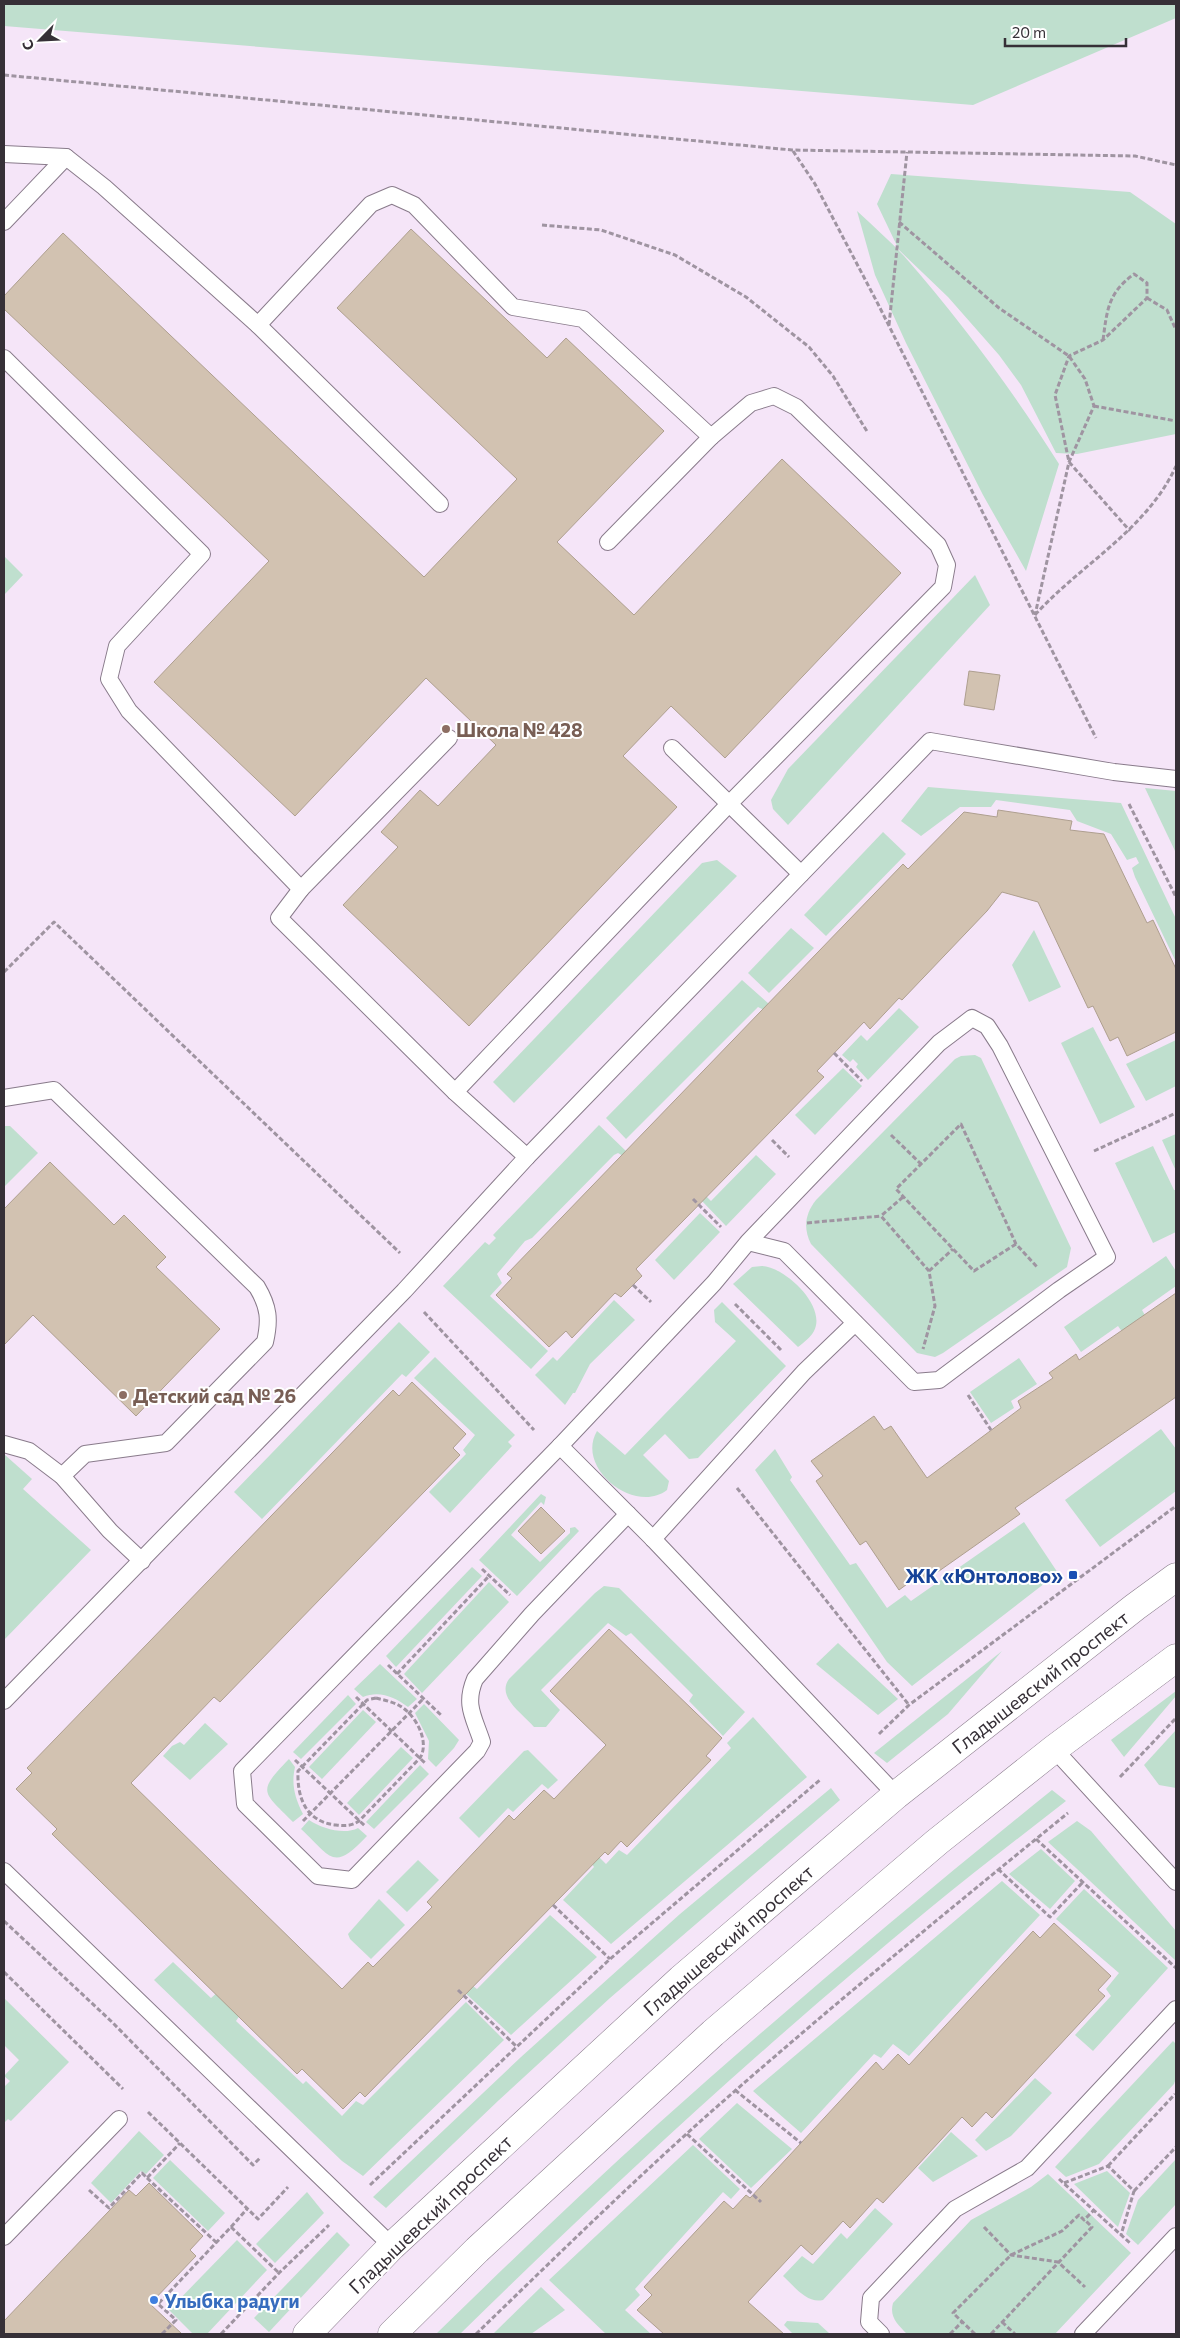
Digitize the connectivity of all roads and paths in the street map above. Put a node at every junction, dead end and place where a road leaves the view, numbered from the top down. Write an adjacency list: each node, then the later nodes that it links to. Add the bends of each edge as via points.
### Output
1 (4, 74): 2 (path)
2 (792, 150): 3 (path); 12 (path, via 815,184)
3 (906, 152): 6 (path, via 1134,156); 8 (path)
4 (4, 154): 5 (lane)
5 (66, 157): 7 (lane); 11 (lane)
6 (1176, 165)
7 (4, 222)
8 (899, 222): 12 (path); 15 (path, via 999,308)
9 (542, 225): 19 (path, via 601,230 675,255 746,298 809,347 833,376)
10 (1147, 298): 13 (path, via 1167,310); 14 (path); 14 (path, via 1147,283 1134,274 1119,285 1108,304)
11 (258, 325): 20 (lane, via 370,204 392,195 414,206 513,307 583,319); 24 (lane)
12 (889, 325): 27 (path)
13 (1176, 330)
14 (1103, 340): 15 (path)
15 (1069, 356): 17 (path, via 1085,378); 21 (path, via 1055,395)
16 (4, 358): 34 (lane, via 202,554 117,646 109,679 129,711)
17 (1094, 406): 18 (path); 21 (path)
18 (1176, 421)
19 (870, 437)
20 (712, 438): 26 (lane); 32 (lane, via 751,403 774,396 796,407 938,545 947,564 943,587)
21 (1069, 462): 25 (path); 27 (path)
22 (1176, 466): 23 (path)
23 (1174, 475): 25 (path)
24 (440, 504)
25 (1130, 531): 27 (path)
26 (608, 542)
27 (1034, 616): 30 (path)
28 (449, 738): 34 (lane)
29 (672, 748): 32 (lane)
30 (1114, 772): 31 (lane); 33 (lane, via 930,741); 35 (path)
31 (1176, 779)
32 (729, 804): 33 (lane); 39 (lane)
33 (801, 874): 45 (lane)
34 (301, 888): 39 (lane, via 279,918)
35 (1176, 897)
36 (4, 972): 56 (path, via 54,922)
37 (834, 1053): 38 (path)
38 (866, 1085)
39 (455, 1092): 45 (lane)
40 (4, 1098): 70 (lane, via 54,1090 257,1287 266,1302 269,1325 265,1342 166,1443 85,1454)
41 (1176, 1113): 44 (path)
42 (872, 1115): 47 (path); 53 (lane); 60 (lane, via 939,1043 972,1018 987,1026 1107,1257)
43 (772, 1140): 46 (path)
44 (1094, 1151)
45 (527, 1157): 56 (lane)
46 (792, 1160)
47 (921, 1164): 48 (path, via 896,1189); 54 (path, via 961,1124)
48 (903, 1197): 50 (path); 55 (path)
49 (693, 1199): 52 (path)
50 (881, 1216): 51 (path); 57 (path)
51 (806, 1224)
52 (723, 1230)
53 (748, 1242): 58 (lane); 63 (lane, via 784,1251)
54 (1016, 1244): 55 (path, via 974,1270); 60 (path)
55 (954, 1249): 57 (path)
56 (420, 1271): 61 (lane)
57 (929, 1271): 65 (path, via 935,1306 921,1354)
58 (714, 1283): 64 (path); 69 (lane)
59 (633, 1285): 62 (path)
60 (1059, 1290): 65 (lane, via 939,1380)
61 (404, 1291): 69 (path, via 535,1431); 76 (lane)
62 (651, 1302)
63 (856, 1323): 64 (lane); 65 (lane, via 914,1382)
64 (804, 1372): 74 (lane)
65 (921, 1382)
66 (966, 1392): 67 (path)
67 (991, 1430)
68 (4, 1444): 70 (lane, via 29,1451)
69 (560, 1446): 73 (lane); 75 (lane)
70 (62, 1476): 76 (lane, via 110,1531)
71 (734, 1484): 87 (path)
72 (1176, 1506): 87 (path)
73 (628, 1514): 74 (lane); 79 (lane)
74 (653, 1539): 101 (lane)
75 (460, 1549): 77 (path); 80 (lane)
76 (142, 1561): 85 (lane)
77 (489, 1576): 79 (path); 82 (path)
78 (1176, 1577): 101 (street, Гладышевский проспект)
79 (532, 1614): 94 (lane, via 475,1678 469,1703 482,1742)
80 (365, 1645): 82 (path); 83 (lane)
81 (1176, 1658): 93 (street)
82 (397, 1674): 84 (path)
83 (335, 1677): 86 (path); 92 (lane)
84 (423, 1699): 88 (path); 94 (path)
85 (4, 1701)
86 (363, 1704): 88 (path, via 376,1698 400,1706); 90 (path); 96 (path)
87 (909, 1705): 91 (path)
88 (408, 1713): 90 (path); 95 (path, via 424,1744)
89 (1176, 1718): 98 (path)
90 (391, 1731): 95 (path); 100 (path)
91 (876, 1737)
92 (275, 1740): 96 (path); 106 (lane, via 242,1771 245,1804)
93 (1054, 1749): 111 (lane); 156 (street, via 937,1842 713,2033 477,2250)
94 (477, 1751): 99 (lane)
95 (420, 1758): 99 (path); 104 (path)
96 (302, 1766): 100 (path); 103 (path, via 298,1771 300,1796)
97 (821, 1779): 114 (path)
98 (1118, 1779)
99 (446, 1783): 107 (lane)
100 (330, 1793): 103 (path); 104 (path)
101 (896, 1795): 145 (street, Гладышевский проспект, via 681,1979)
102 (1068, 1813): 105 (path)
103 (309, 1815): 104 (path, via 331,1824 354,1825); 106 (path)
104 (359, 1821): 107 (path)
105 (1036, 1839): 108 (path); 110 (path)
106 (283, 1841): 107 (lane, via 318,1876 352,1880)
107 (384, 1846)
108 (998, 1869): 110 (path, via 1050,1917); 119 (path)
109 (4, 1871): 123 (lane)
110 (1083, 1882): 115 (path)
111 (1176, 1882)
112 (553, 1905): 114 (path)
113 (4, 1921): 123 (path, via 112,2022 253,2165)
114 (610, 1959): 118 (path)
115 (1176, 1968)
116 (458, 1990): 118 (path)
117 (1176, 2009): 127 (lane)
118 (516, 2046): 133 (path)
119 (736, 2090): 122 (path); 125 (path)
120 (1176, 2093): 128 (path)
121 (119, 2119): 143 (lane)
122 (687, 2134): 134 (path); 157 (path)
123 (278, 2139): 145 (lane)
124 (180, 2143): 129 (path)
125 (801, 2143)
126 (1176, 2147): 132 (path)
127 (1036, 2158): 130 (path); 135 (lane, via 1027,2168)
128 (1108, 2166): 130 (path); 132 (path)
129 (147, 2178): 131 (path, via 142,2173 108,2208); 144 (path)
130 (1063, 2183): 137 (path)
131 (82, 2184)
132 (1134, 2190): 141 (path)
133 (365, 2191)
134 (761, 2202)
135 (966, 2203): 146 (path); 158 (lane, via 955,2210 871,2298 869,2322)
136 (248, 2209): 140 (path)
137 (1094, 2210): 138 (path); 141 (path)
138 (1084, 2220): 146 (path, via 1079,2215 1062,2231); 147 (path, via 1092,2226)
139 (331, 2223): 149 (path)
140 (231, 2227): 144 (path); 149 (path)
141 (1120, 2235): 148 (path)
142 (1176, 2236): 148 (lane)
143 (4, 2237)
144 (217, 2242): 153 (path, via 158,2304 176,2320)
145 (392, 2246): 155 (street, Гладышевский проспект)
146 (1011, 2255): 147 (path); 151 (path, via 953,2313)
147 (1058, 2262): 150 (path); 152 (path)
148 (1152, 2263): 150 (lane)
149 (279, 2273): 154 (path)
150 (1107, 2308): 163 (lane)
151 (962, 2322): 159 (path); 160 (path)
152 (1002, 2322): 161 (path); 162 (path)
153 (162, 2334)
154 (221, 2334)
155 (307, 2334)
156 (392, 2334)
157 (476, 2334)
158 (881, 2334)
159 (950, 2334)
160 (975, 2334)
161 (991, 2334)
162 (1015, 2334)
163 (1083, 2334)

